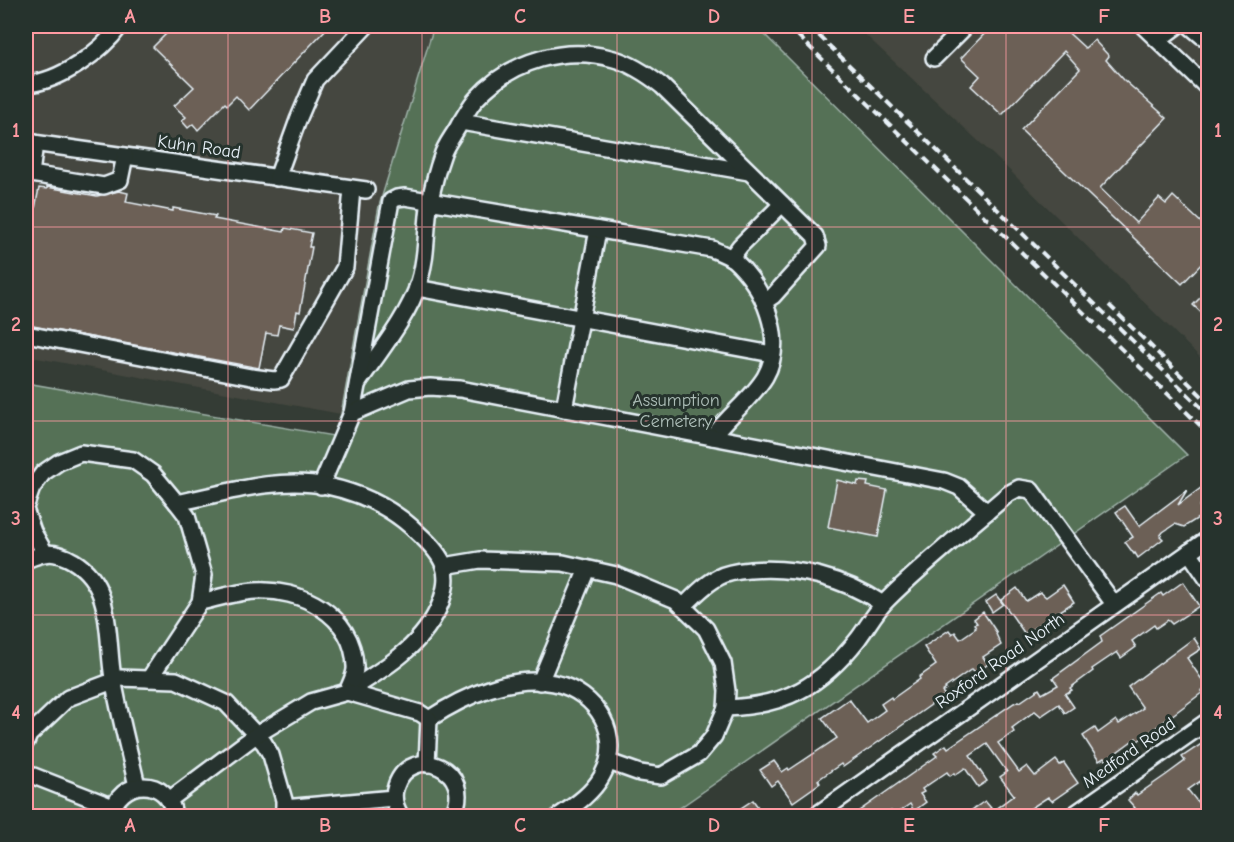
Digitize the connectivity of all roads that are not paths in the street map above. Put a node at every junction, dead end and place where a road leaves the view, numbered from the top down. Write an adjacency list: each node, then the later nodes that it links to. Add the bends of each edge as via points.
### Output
1 (120, 26): 10 (street, via 85,60 46,80)
2 (366, 26): 16 (street, via 315,80)
3 (966, 26): 9 (street)
4 (1143, 26): 8 (street)
5 (1177, 26): 8 (street)
6 (1190, 26): 7 (street, via 1202,36)
7 (1209, 32)
8 (1158, 40): 11 (street)
9 (934, 58)
10 (26, 84)
11 (1209, 88)
12 (461, 122): 15 (street); 15 (street, via 476,99 517,67 537,58 588,53 616,59 662,86); 18 (street, via 442,154)
13 (30, 142): 14 (street, Kuhn Road); 17 (street)
14 (125, 156): 16 (street, Kuhn Road); 17 (street, via 120,180 104,186)
15 (749, 172): 19 (street)
16 (277, 178): 25 (street, Kuhn Road, via 359,190 345,267 281,379 251,377)
17 (28, 179)
18 (430, 201): 20 (street); 22 (street, via 426,252); 27 (street, via 405,197 391,201)
19 (782, 204): 21 (street); 23 (street, via 814,236 818,246)
20 (598, 230): 21 (street, via 712,249); 24 (street)
21 (731, 258): 23 (street, via 751,278)
22 (417, 288): 24 (street); 27 (street)
23 (764, 302): 26 (street, via 773,334)
24 (581, 319): 26 (street); 28 (street)
25 (26, 334)
26 (772, 354): 30 (street, via 767,374 756,390)
27 (358, 383): 29 (street)
28 (564, 409): 29 (street, via 430,387 410,389); 30 (street)
29 (352, 413): 31 (street)
30 (713, 437): 35 (street, via 944,481 959,487)
31 (321, 486): 32 (street, via 275,483); 40 (street, via 381,505 430,544)
32 (177, 503): 33 (street, via 153,474 133,460 81,453 43,473); 43 (street, via 187,516 204,575)
33 (26, 505)
34 (26, 512): 38 (street)
35 (987, 512): 44 (street); 45 (street, via 1008,494 1019,489 1031,490)
36 (1209, 539): 37 (street, Roxford Road North)
37 (1189, 552): 42 (street); 45 (street, Roxford Road North)
38 (45, 553): 39 (street); 48 (street, via 61,555 83,567 94,579 104,600)
39 (26, 560)
40 (444, 566): 41 (street, via 512,560 563,563); 50 (street, via 447,586 428,626 381,671)
41 (587, 569): 46 (street, via 616,575 676,600); 49 (street)
42 (1209, 580)
43 (200, 602): 47 (street); 50 (street, via 254,591 315,602 330,613 351,645 356,667)
44 (883, 604): 46 (street, via 866,593 800,570 771,568 720,576); 51 (street, via 840,661 815,681 786,698 753,707)
45 (1114, 604): 68 (street, Roxford Road North)
46 (683, 607): 51 (street, via 706,629 723,663)
47 (149, 679): 48 (street); 54 (street, via 176,680 226,703)
48 (113, 681): 55 (street, via 68,698); 59 (street)
49 (540, 682): 52 (street, via 501,685 468,696); 56 (street, via 555,683 584,695 598,708 610,733)
50 (347, 692): 52 (street); 54 (street, via 311,702)
51 (726, 708): 56 (street, via 714,736 699,754 661,776)
52 (429, 719): 57 (street)
53 (1209, 721): 69 (street, Medford Road)
54 (256, 735): 61 (street); 63 (street, via 271,755)
55 (26, 742)
56 (609, 762): 67 (street, via 589,794)
57 (427, 764): 60 (street, via 404,773 395,787); 66 (street, via 437,765 453,778 459,797)
58 (26, 773): 62 (street)
59 (137, 786): 61 (street, via 155,788); 62 (street, via 122,793)
60 (394, 798): 63 (street); 65 (street)
61 (169, 800): 64 (street)
62 (112, 812)
63 (284, 812)
64 (174, 816)
65 (401, 816)
66 (452, 816)
67 (559, 816)
68 (815, 816)
69 (1072, 816)

